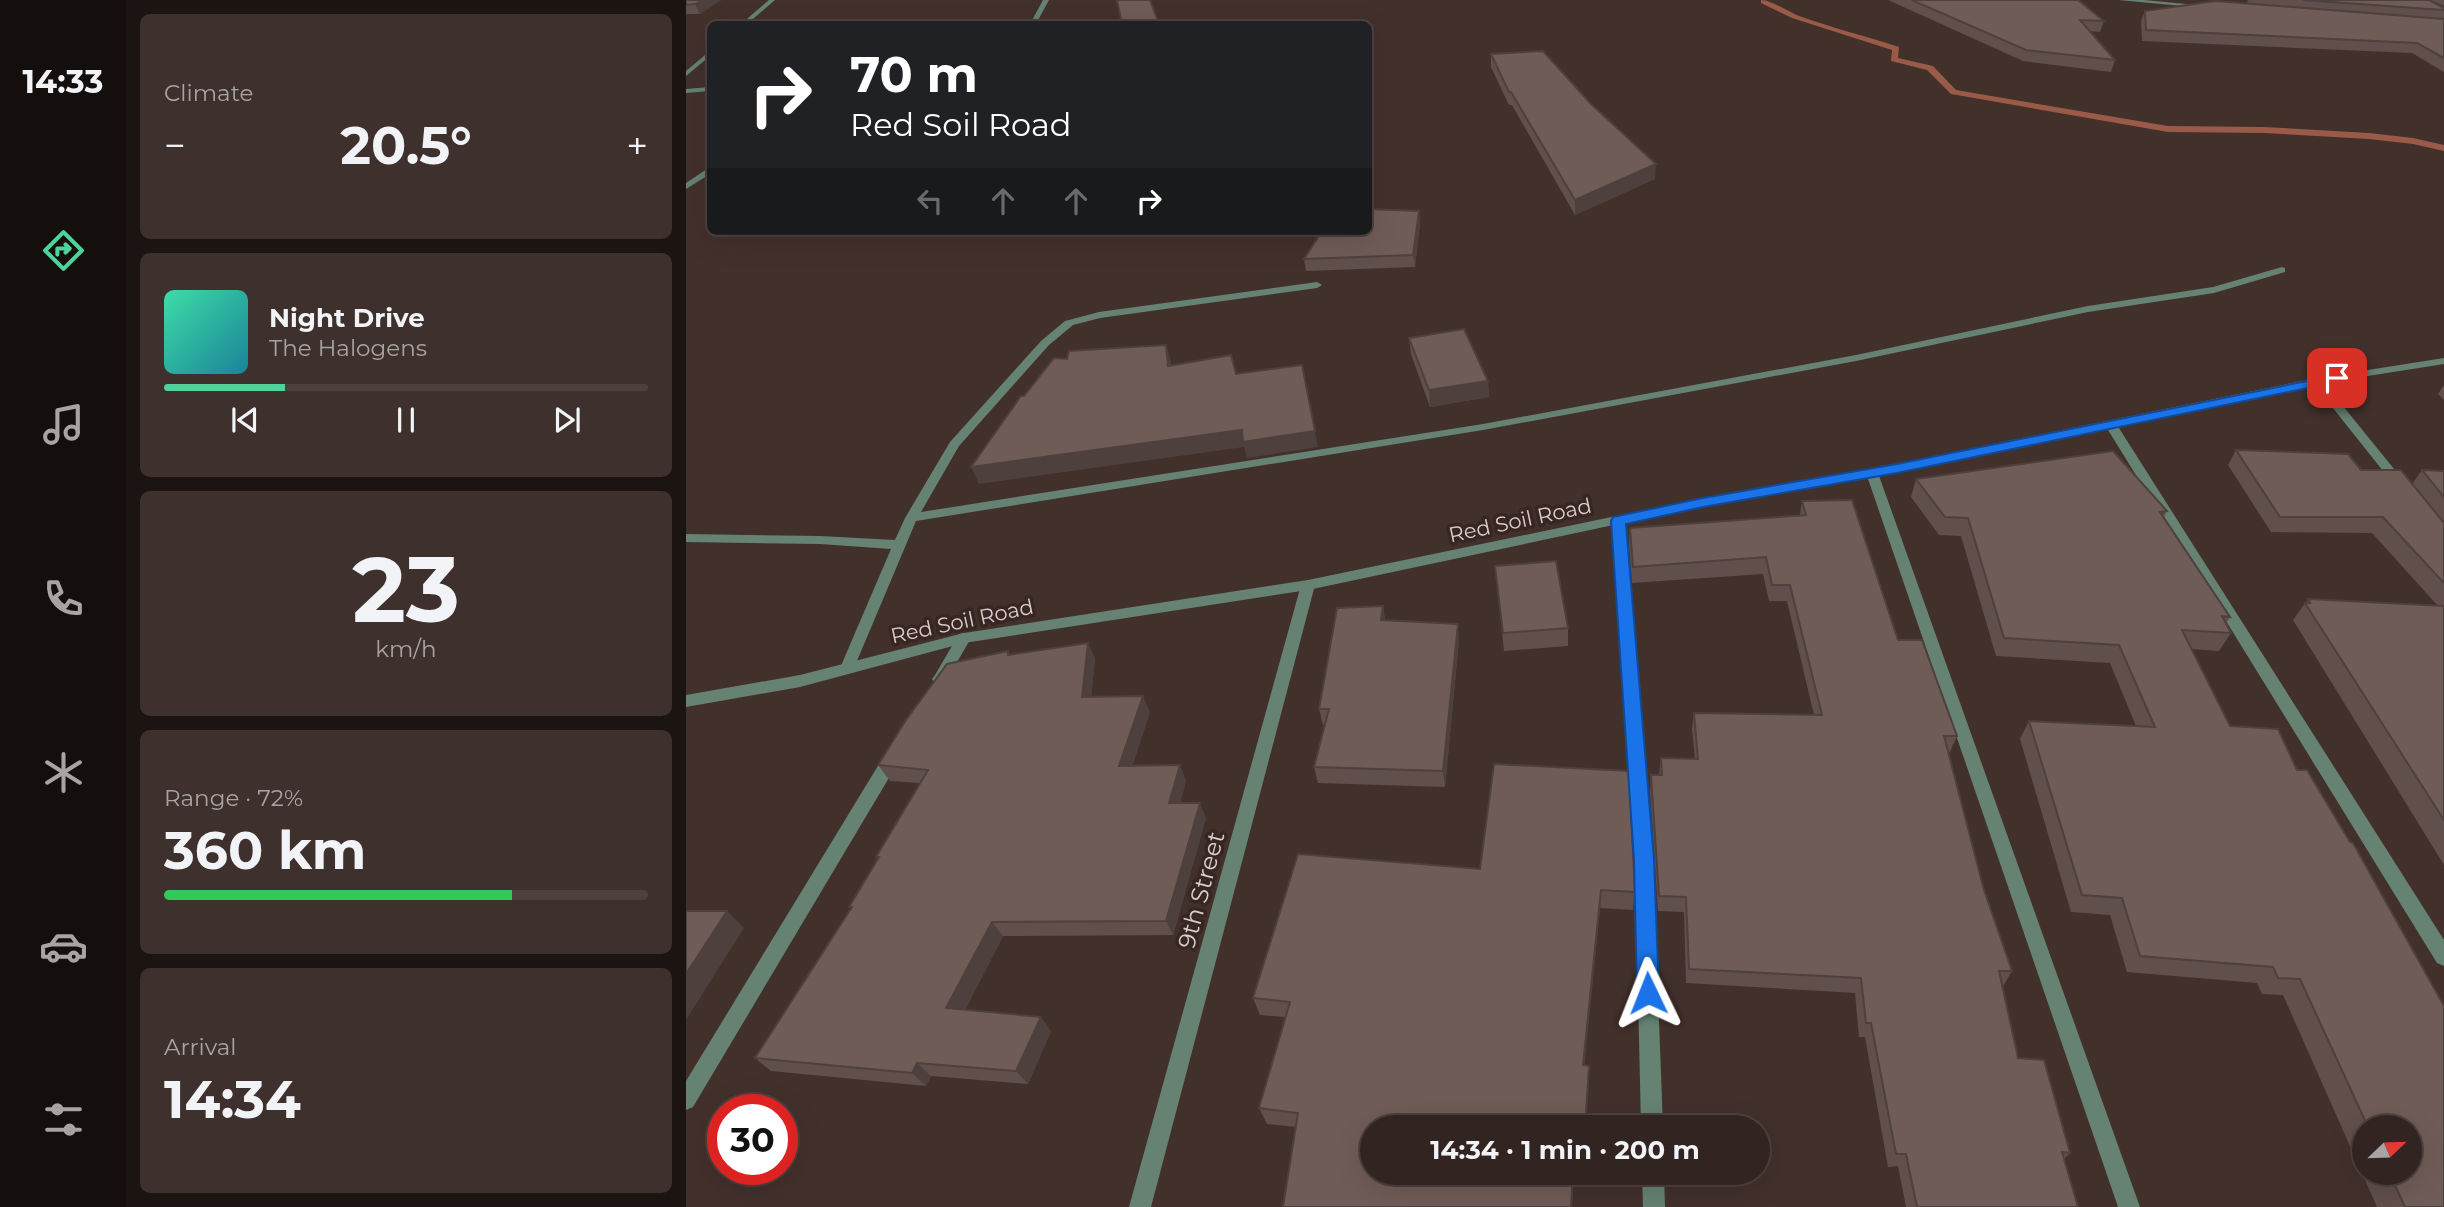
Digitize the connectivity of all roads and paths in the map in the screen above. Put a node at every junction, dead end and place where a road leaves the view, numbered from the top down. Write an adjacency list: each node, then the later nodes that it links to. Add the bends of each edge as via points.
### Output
1 (772, 0): 5 (street)
2 (1046, 0): 6 (street)
3 (2121, 0): 4 (street)
4 (2214, 7)
5 (748, 21)
6 (1035, 21)
7 (707, 56): 8 (street)
8 (686, 74)
9 (707, 89): 10 (street)
10 (686, 91)
11 (707, 173): 12 (street)
12 (686, 187)
13 (2282, 270): 20 (street, via 2214,290 2088,309 1856,358 1483,427)
14 (1317, 285): 20 (street, via 1069,323 1045,343 954,444)
15 (2444, 361): 16 (street, Red Soil Road)
16 (2317, 381): 17 (street, Red Soil Road); 19 (street)
17 (2111, 425): 18 (street, Red Soil Road); 30 (street)
18 (1872, 473): 21 (street, Red Soil Road); 36 (street)
19 (2410, 497)
20 (911, 518): 23 (street)
21 (1618, 521): 24 (street, Red Soil Road); 32 (street, via 1644,860)
22 (686, 538): 23 (street)
23 (899, 545): 26 (street)
24 (1308, 585): 25 (street, Red Soil Road); 34 (street, 9th Street)
25 (964, 638): 26 (street, Red Soil Road); 27 (street)
26 (847, 668): 28 (street, Red Soil Road)
27 (929, 697)
28 (686, 701)
29 (900, 744): 31 (street)
30 (2444, 957)
31 (686, 1100)
32 (1652, 1115)
33 (1653, 1185): 35 (street)
34 (1140, 1207)
35 (1654, 1207)
36 (2129, 1207)

